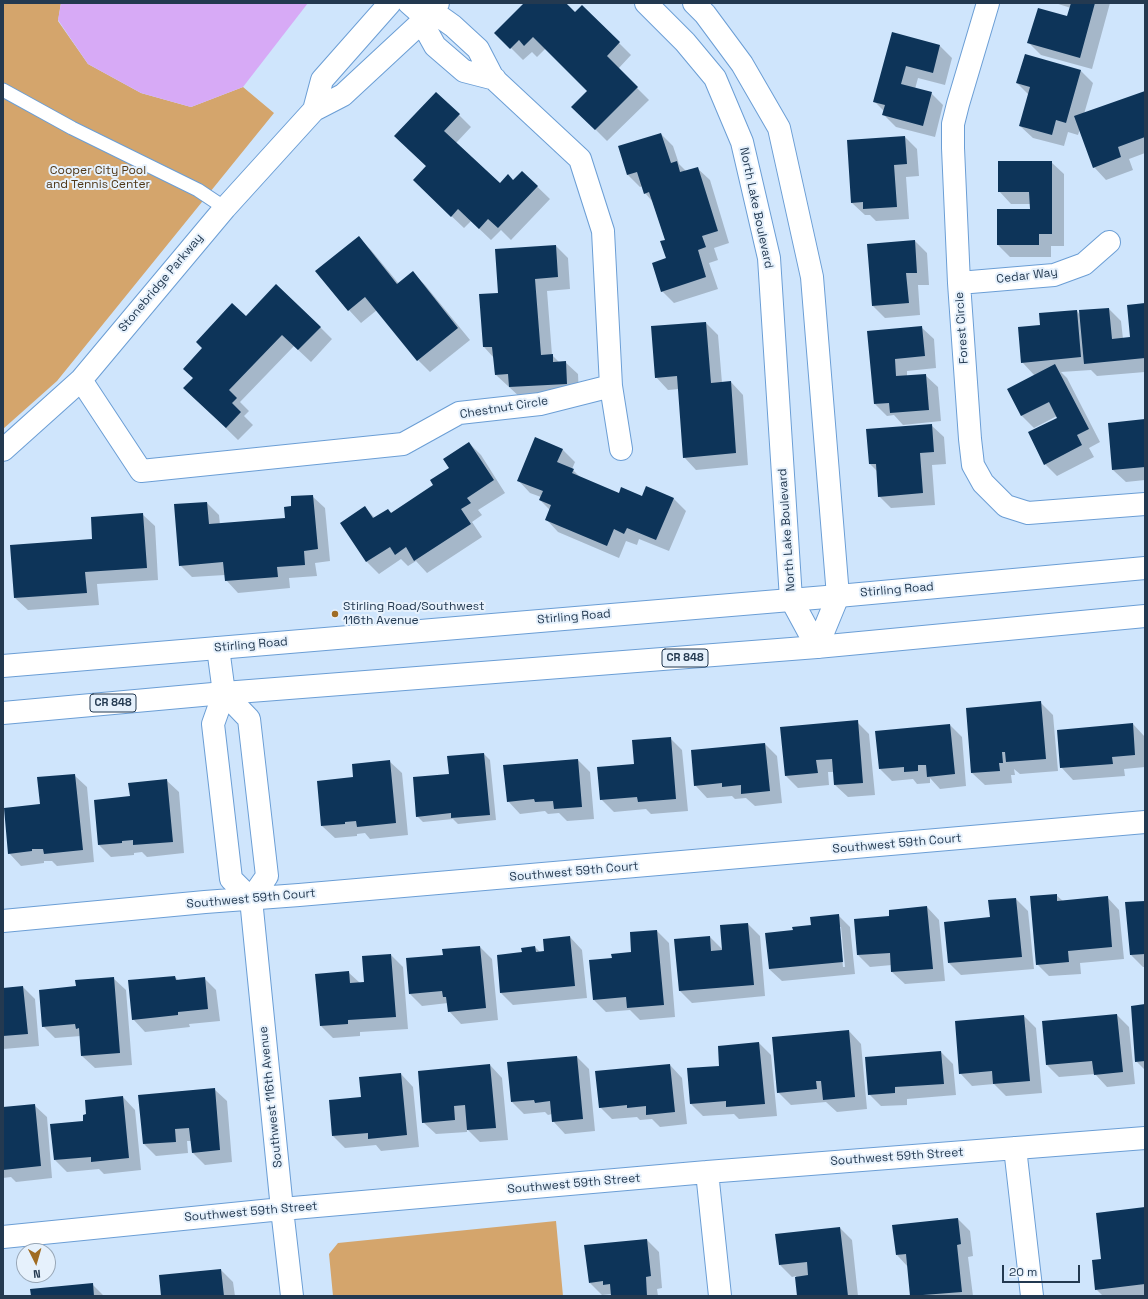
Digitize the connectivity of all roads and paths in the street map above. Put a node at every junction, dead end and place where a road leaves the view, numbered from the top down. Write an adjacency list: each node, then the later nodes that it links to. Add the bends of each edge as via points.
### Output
1 (390, 3): 8 (street, Stonebridge Parkway, via 322,80)
2 (409, 3): 6 (street)
3 (646, 3): 19 (street, North Lake Boulevard, via 685,42 715,78 742,142 769,258)
4 (694, 3): 18 (street, via 706,14 742,64 779,128 812,278)
5 (988, 3): 11 (street, Forest Circle, via 953,124)
6 (432, 10): 8 (street, Stonebridge Parkway, via 344,95); 13 (street, via 425,28 435,46 464,71 495,79 580,159 603,231)
7 (3, 90): 9 (lane, via 72,128 198,190)
8 (314, 110): 9 (street, Stonebridge Parkway)
9 (225, 208): 12 (street, Stonebridge Parkway)
10 (1109, 242): 11 (street, Cedar Way, via 1084,264 1054,275)
11 (959, 283): 16 (street, Forest Circle, via 973,465 983,483 1006,506 1028,513)
12 (81, 380): 13 (street, Chestnut Circle, via 140,471 403,444 459,413 540,404); 15 (street, Stonebridge Parkway)
13 (612, 386): 14 (street)
14 (621, 449)
15 (3, 450)
16 (1145, 504)
17 (1145, 568): 18 (street, Stirling Road)
18 (838, 596): 19 (street, Stirling Road); 21 (street)
19 (791, 599): 21 (street, North Lake Boulevard); 22 (street, Stirling Road)
20 (1145, 616): 21 (street, CR 848)
21 (817, 647): 24 (street, CR 848)
22 (218, 648): 23 (street, Stirling Road); 24 (street)
23 (3, 666)
24 (224, 694): 25 (street, CR 848); 27 (street, via 213,724 231,879); 27 (street, via 249,719 267,876)
25 (3, 713)
26 (1145, 822): 27 (street, Southwest 59th Court)
27 (251, 899): 28 (street, Southwest 59th Court); 32 (street, Southwest 116th Avenue)
28 (3, 921)
29 (1145, 1138): 30 (street, Southwest 59th Street)
30 (1015, 1148): 31 (street, Southwest 59th Street); 36 (street)
31 (707, 1172): 32 (street, Southwest 59th Street); 35 (street)
32 (282, 1209): 33 (street, Southwest 59th Street); 34 (street, Southwest 116th Avenue)
33 (3, 1236)
34 (292, 1296)
35 (720, 1296)
36 (1032, 1296)

